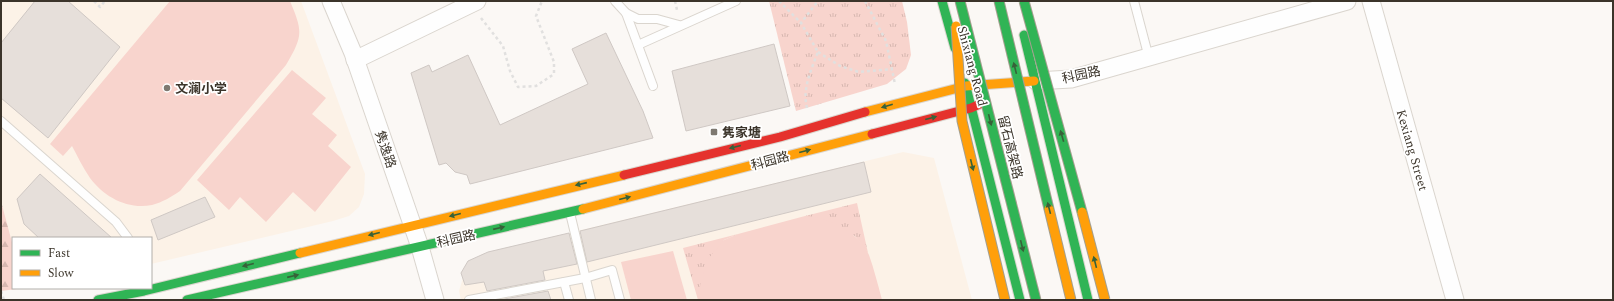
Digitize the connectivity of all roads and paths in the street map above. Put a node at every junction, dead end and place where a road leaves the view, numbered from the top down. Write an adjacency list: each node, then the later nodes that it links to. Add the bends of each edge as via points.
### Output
1 (94, 1): 2 (path, via 100,7)
2 (105, 1)
3 (331, 1): 26 (street, 隽逸路)
4 (542, 1): 19 (path, via 536,16 554,62 554,74 536,86 518,87 510,71 503,46)
5 (615, 1): 20 (lane)
6 (736, 1): 22 (lane)
7 (779, 1): 21 (path)
8 (865, 1): 27 (path, via 886,41)
9 (942, 1): 30 (main road, Shixiang Road)
10 (955, 1): 53 (main road, one-way to 53, bridge, via 962,121)
11 (960, 1): 55 (main road, 留石高架路, one-way to 55, bridge)
12 (999, 1): 56 (main road, 留石高架路, one-way to 12, bridge)
13 (1016, 1): 28 (main road)
14 (1024, 1): 58 (main road, one-way to 14, bridge)
15 (1134, 1): 25 (lane)
16 (1347, 1): 25 (street, 科园路)
17 (1371, 1): 59 (street, Kexiang Street)
18 (817, 2): 21 (path)
19 (472, 3): 26 (street)
20 (626, 13): 22 (lane, via 638,19 657,19); 23 (lane)
21 (801, 23): 24 (path)
22 (679, 26): 23 (lane)
23 (638, 45): 29 (lane)
24 (818, 52): 27 (path, via 840,66 859,72); 36 (path, via 808,80 805,101)
25 (1149, 58): 28 (street, 科园路, via 1071,79)
26 (355, 60): 38 (street, 隽逸路)
27 (893, 70): 33 (path)
28 (1034, 81): 30 (main road, 科园路); 31 (main road, 科园路); 57 (main road)
29 (653, 86)
30 (966, 86): 33 (main road, 科园路); 34 (main road, Shixiang Road)
31 (1006, 93)
32 (992, 99): 34 (main road, 科园路)
33 (898, 103): 36 (main road, 科园路, one-way to 36)
34 (971, 108): 37 (main road, 科园路, one-way to 34); 54 (main road, Shixiang Road)
35 (1, 121): 39 (lane, via 116,222)
36 (812, 127): 38 (main road, 科园路, one-way to 38, via 780,137)
37 (570, 212): 40 (main road, 科园路, one-way to 37); 41 (lane)
38 (412, 225): 40 (street, 隽逸路); 44 (main road, 科园路, one-way to 44)
39 (127, 237)
40 (420, 246): 47 (main road, 科园路, one-way to 40); 48 (street, 隽逸路)
41 (585, 278): 42 (lane); 51 (lane); 52 (lane, via 612,270)
42 (564, 282): 49 (lane); 50 (lane)
43 (1, 291): 45 (path)
44 (144, 293): 46 (main road, 科园路)
45 (4, 300)
46 (98, 300)
47 (187, 300)
48 (435, 300)
49 (469, 300)
50 (569, 300)
51 (591, 300)
52 (620, 300)
53 (1005, 300)
54 (1020, 300)
55 (1036, 300)
56 (1071, 300)
57 (1088, 300)
58 (1105, 300)
59 (1455, 300)

